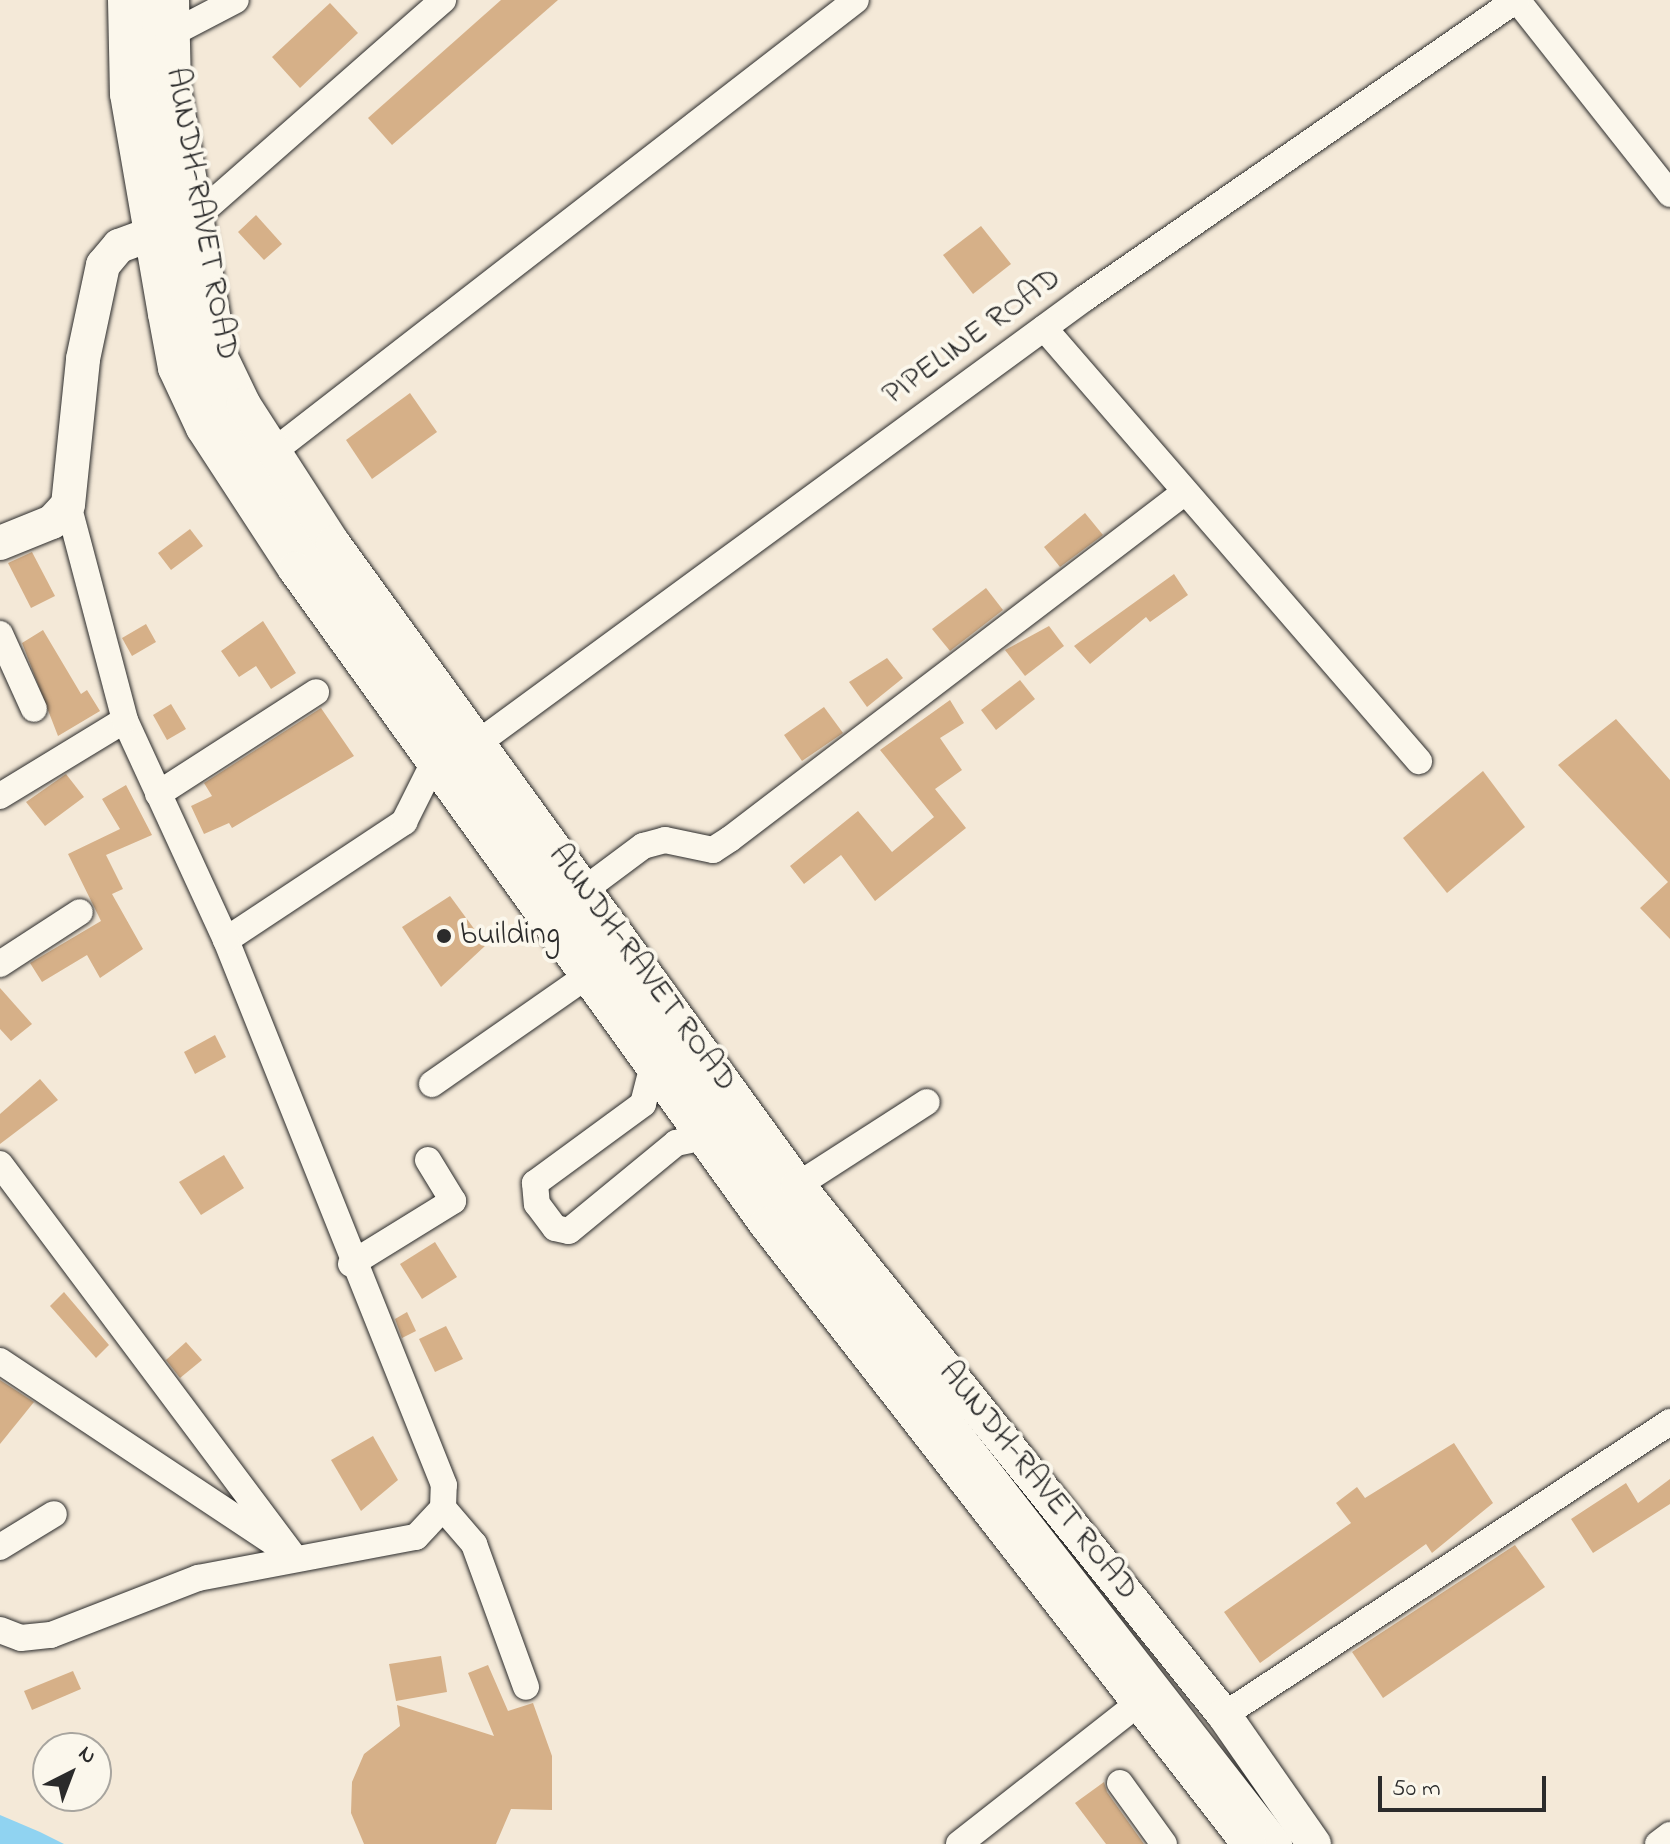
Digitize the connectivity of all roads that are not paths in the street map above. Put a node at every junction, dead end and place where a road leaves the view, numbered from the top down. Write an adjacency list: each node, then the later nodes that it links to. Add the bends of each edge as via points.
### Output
1 (125, 0): 10 (main road, AUNDH-RAVET ROAD, via 127,94)
2 (148, 0): 10 (street, via 151,92)
3 (172, 0): 8 (main road, AUNDH-RAVET ROAD)
4 (236, 0): 8 (street)
5 (443, 0): 10 (street)
6 (856, 0): 12 (street)
7 (1516, 0): 9 (street); 11 (street, PIPELINE ROAD)
8 (171, 34): 10 (main road, AUNDH-RAVET ROAD)
9 (1670, 194)
10 (174, 224): 12 (main road, AUNDH-RAVET ROAD, via 220,355); 14 (main road, via 119,246 103,265 83,359); 22 (main road, AUNDH-RAVET ROAD, via 175,368 203,428); 53 (street, via 206,382 314,556 785,1209)
11 (1044, 328): 13 (street); 20 (street, PIPELINE ROAD)
12 (274, 451): 20 (main road, AUNDH-RAVET ROAD)
13 (1185, 492): 21 (street); 25 (street, via 730,839 713,850 665,840 643,846)
14 (68, 505): 15 (main road, via 52,522); 19 (street)
15 (0, 543)
16 (0, 634): 18 (street)
17 (316, 692): 23 (street)
18 (34, 709)
19 (125, 720): 23 (street); 24 (street)
20 (478, 743): 25 (main road, AUNDH-RAVET ROAD)
21 (1419, 761)
22 (434, 762): 27 (street, via 404,822); 29 (main road, AUNDH-RAVET ROAD)
23 (158, 794): 27 (street)
24 (0, 796)
25 (584, 890): 36 (main road, AUNDH-RAVET ROAD)
26 (80, 912): 28 (street)
27 (226, 940): 37 (street)
28 (0, 964)
29 (588, 975): 30 (main road, AUNDH-RAVET ROAD); 31 (street)
30 (653, 1065): 33 (main road, AUNDH-RAVET ROAD); 33 (street, via 643,1104 535,1183 537,1204 555,1228 569,1231 676,1143)
31 (432, 1084)
32 (927, 1102): 36 (street)
33 (704, 1137): 46 (main road, AUNDH-RAVET ROAD)
34 (428, 1160): 37 (street, via 453,1201)
35 (0, 1164): 43 (street)
36 (798, 1185): 47 (main road, AUNDH-RAVET ROAD)
37 (351, 1264): 40 (street, via 444,1485)
38 (0, 1361): 43 (street)
39 (1670, 1422): 47 (street)
40 (443, 1508): 43 (street, via 416,1537); 45 (street, via 474,1544)
41 (54, 1514): 42 (street)
42 (0, 1547)
43 (293, 1556): 44 (street, via 198,1578 51,1635 21,1638)
44 (0, 1630)
45 (526, 1687)
46 (1139, 1703): 50 (street); 52 (main road, AUNDH-RAVET ROAD)
47 (1224, 1715): 54 (main road, AUNDH-RAVET ROAD)
48 (1120, 1783): 51 (street)
49 (1670, 1835): 55 (street)
50 (959, 1844)
51 (1164, 1844)
52 (1249, 1844)
53 (1279, 1844)
54 (1314, 1844)
55 (1658, 1844)

